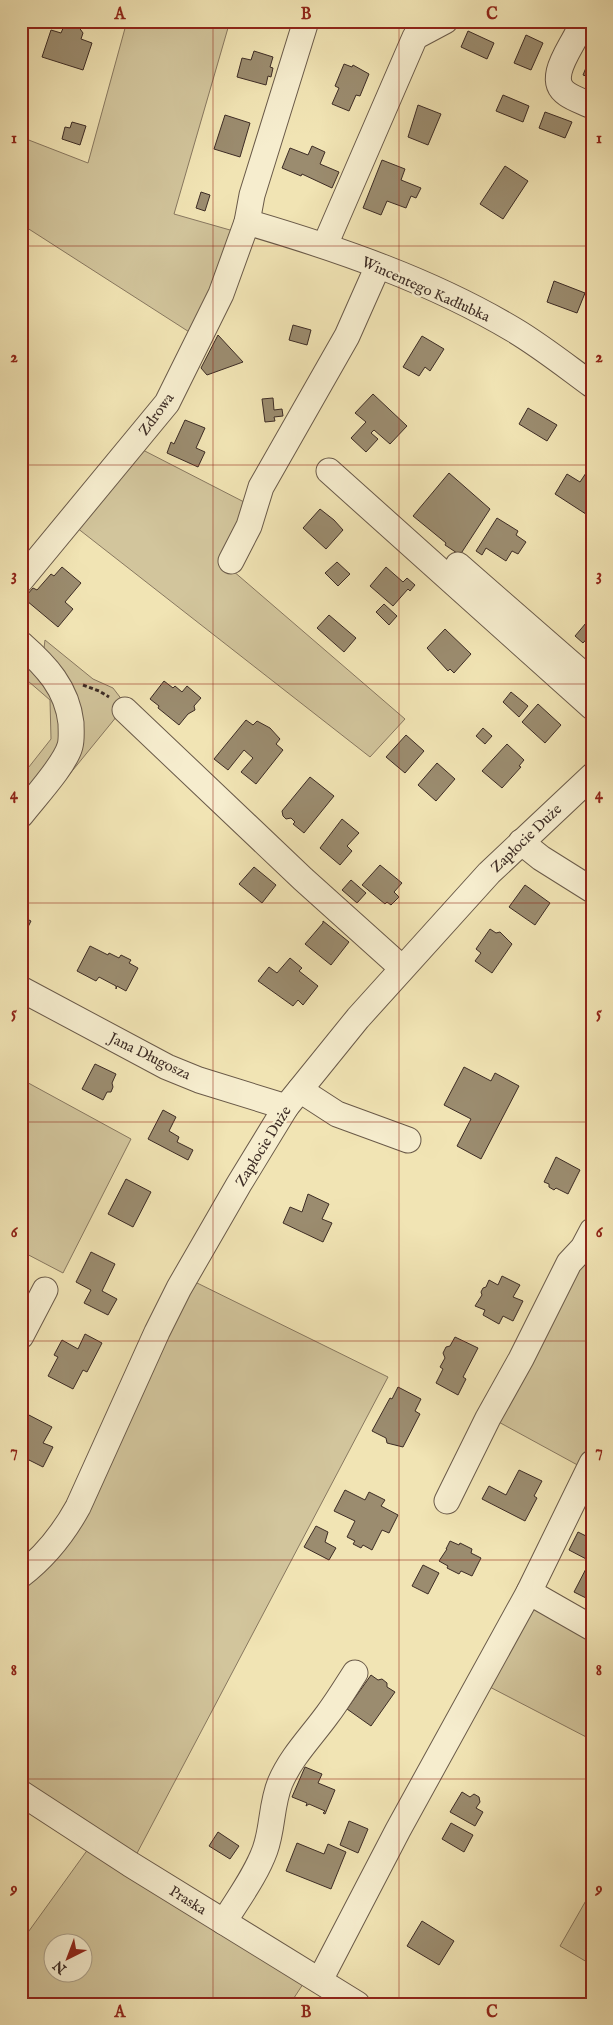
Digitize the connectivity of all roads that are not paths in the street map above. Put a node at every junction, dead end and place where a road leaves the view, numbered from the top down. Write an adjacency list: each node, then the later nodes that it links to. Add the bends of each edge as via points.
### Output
1 (306, 21): 5 (street, Zdrowa, via 252,194)
2 (445, 21): 6 (street, via 415,37)
3 (577, 34): 4 (street, via 557,76 558,86 566,94)
4 (592, 106)
5 (247, 222): 6 (street, Wincentego Kadłubka); 12 (street, Zdrowa, via 211,318 168,403)
6 (324, 245): 7 (street, Wincentego Kadłubka)
7 (378, 266): 8 (street, Wincentego Kadłubka, via 483,313 515,331); 11 (street, via 346,336 261,486 249,526)
8 (592, 385)
9 (329, 471): 15 (street)
10 (395, 508): 14 (street)
11 (231, 561)
12 (21, 580)
13 (21, 644): 18 (street, via 60,685 72,733 64,760)
14 (592, 682)
15 (592, 707)
16 (125, 710): 21 (street)
17 (592, 776): 19 (street, Zapłocie Duże)
18 (21, 815)
19 (521, 842): 20 (street); 21 (street, Zapłocie Duże)
20 (592, 890)
21 (402, 968): 23 (street, Zapłocie Duże)
22 (21, 989): 23 (street, Jana Długosza, via 199,1080)
23 (293, 1098): 24 (street, Jana Długosza); 30 (street, Zapłocie Duże, via 180,1288 64,1532 50,1550)
24 (408, 1140)
25 (589, 1244): 29 (street, via 569,1263)
26 (46, 1290): 27 (street)
27 (21, 1336)
28 (592, 1464): 31 (street)
29 (447, 1501)
30 (21, 1575)
31 (530, 1592): 32 (street); 36 (street, via 477,1683)
32 (592, 1628)
33 (355, 1674): 35 (street, via 287,1769 272,1806 265,1850)
34 (21, 1793): 35 (street, Praska)
35 (224, 1922): 36 (street, Praska)
36 (320, 1980): 37 (street, Praska)
37 (357, 2004)

